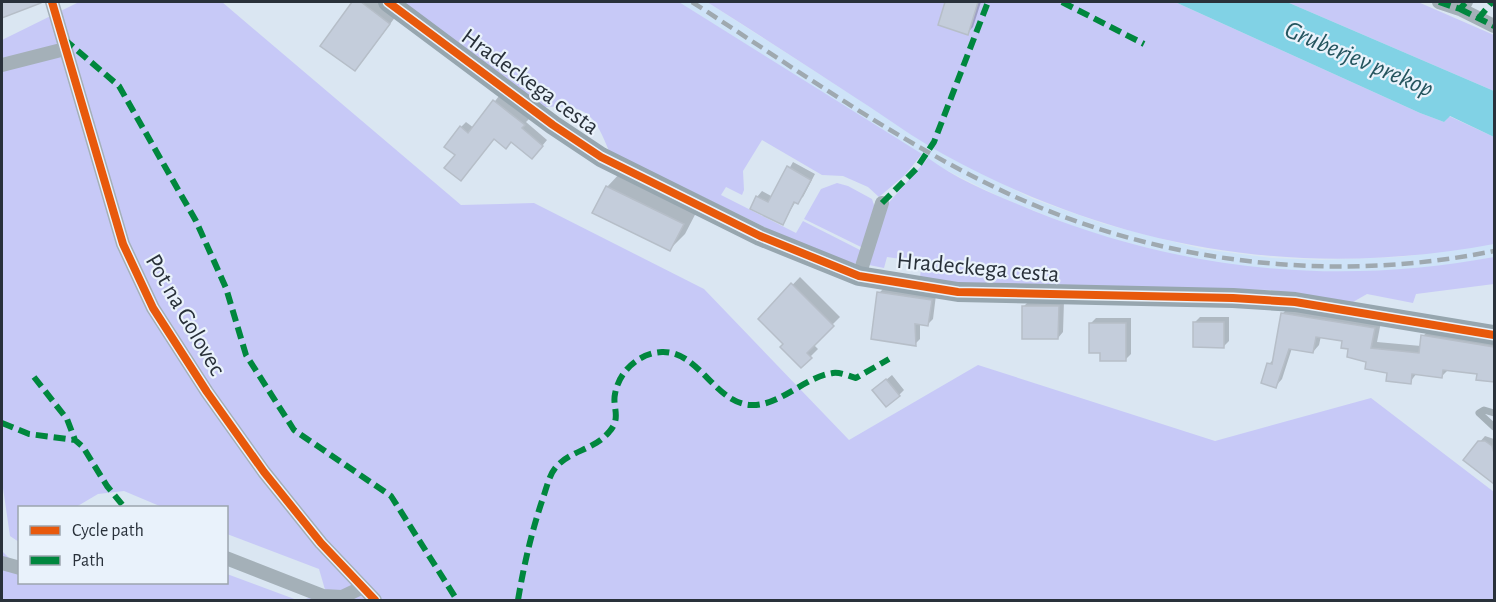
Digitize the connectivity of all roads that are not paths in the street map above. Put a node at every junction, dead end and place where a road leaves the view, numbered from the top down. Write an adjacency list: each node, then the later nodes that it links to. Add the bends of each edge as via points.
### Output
1 (52, 2): 6 (street, Pot na Golovec)
2 (388, 2): 9 (street, Hradeckega cesta, via 602,158 759,236)
3 (1439, 2): 4 (street)
4 (1463, 5): 5 (street)
5 (1494, 26)
6 (65, 49): 7 (street); 16 (street, Pot na Golovec, via 123,243 153,308 264,472)
7 (2, 65)
8 (882, 203): 9 (street)
9 (859, 276): 10 (street, Hradeckega cesta, via 967,292 1295,302)
10 (1494, 335)
11 (1494, 413): 12 (lane, via 1479,413)
12 (1494, 427)
13 (228, 559): 16 (street, via 323,596 342,597)
14 (2, 563): 15 (street)
15 (18, 567)
16 (361, 588): 17 (street, Pot na Golovec)
17 (375, 600)

